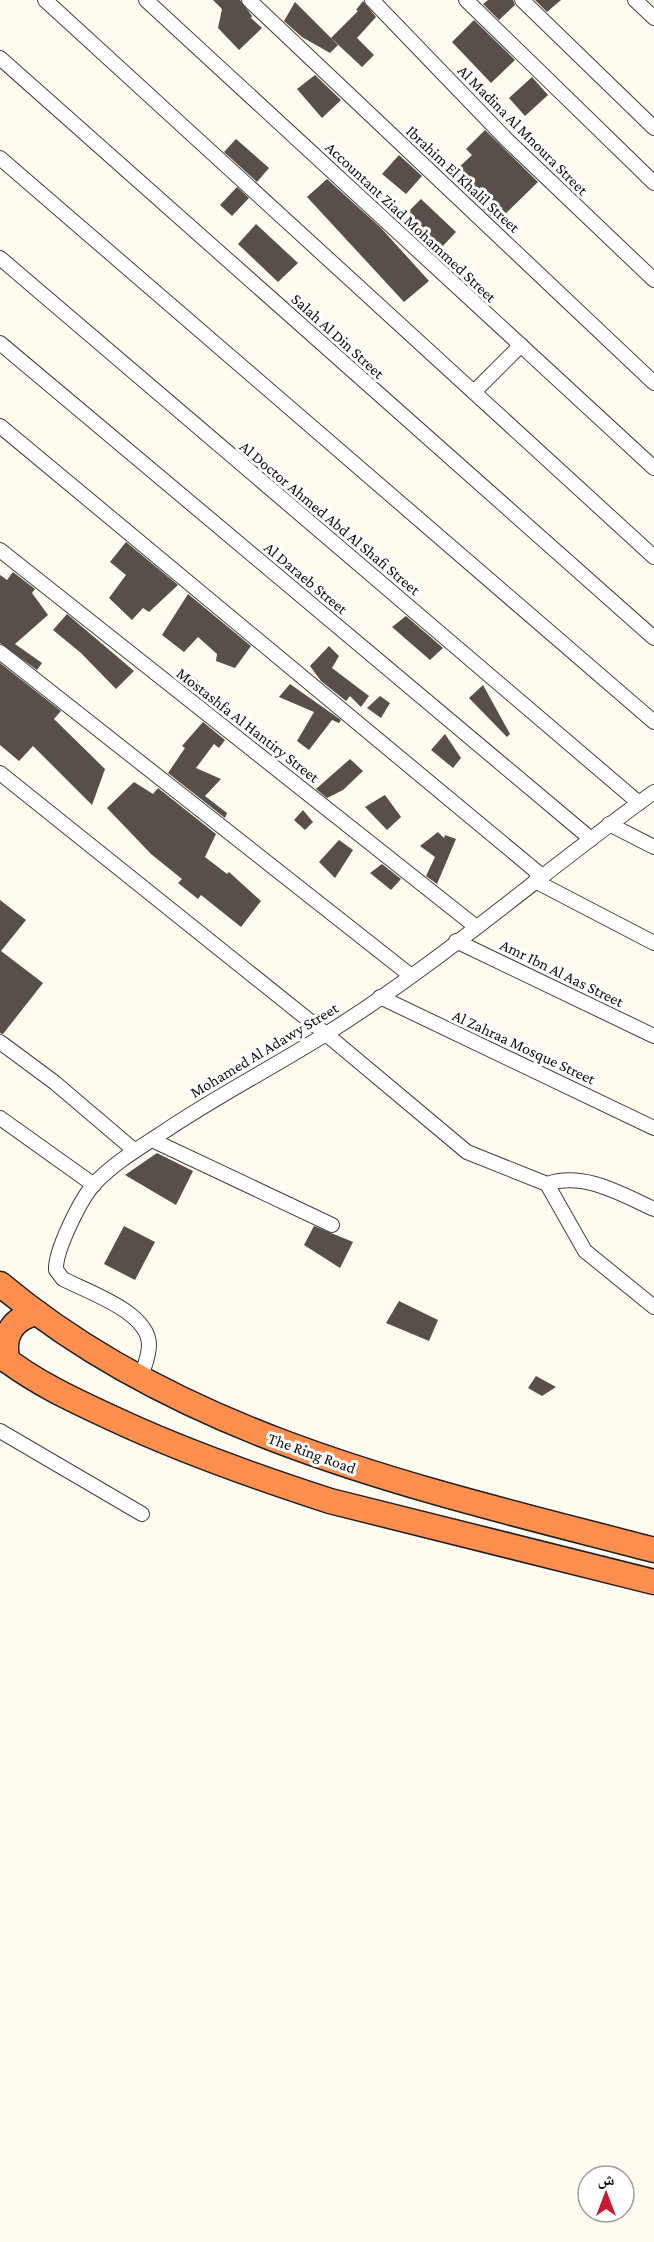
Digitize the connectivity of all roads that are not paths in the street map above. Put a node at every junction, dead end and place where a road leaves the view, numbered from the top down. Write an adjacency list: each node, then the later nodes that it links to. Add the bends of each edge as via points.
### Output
1 (45, 0): 18 (street)
2 (146, 0): 16 (street, Accountant Ziad Mohammed Street)
3 (249, 0): 17 (street, Ibrahim El Khalil Street)
4 (372, 0): 14 (street, Al Madina Al Mnoura Street, via 505,138)
5 (466, 0): 12 (street)
6 (522, 0): 10 (street)
7 (635, 0): 8 (street)
8 (654, 18)
9 (0, 58): 23 (street, Salah Al Din Street)
10 (654, 128)
11 (0, 158): 25 (street)
12 (654, 183)
13 (0, 258): 28 (street, Al Doctor Ahmed Abd Al Shafi Street)
14 (654, 280)
15 (0, 343): 30 (street, Al Daraeb Street)
16 (521, 345): 18 (street); 20 (street, Accountant Ziad Mohammed Street)
17 (654, 383)
18 (474, 392): 22 (street)
19 (0, 426): 32 (street)
20 (654, 468)
21 (0, 550): 33 (street, Mostashfa Al Hantiry Street)
22 (654, 556)
23 (654, 638)
24 (0, 652): 36 (street)
25 (654, 722)
26 (0, 773): 38 (street)
27 (654, 792): 28 (street, Mohamed Al Adawy Street)
28 (639, 803): 29 (street, Mohamed Al Adawy Street)
29 (609, 824): 30 (street, Mohamed Al Adawy Street); 31 (street)
30 (591, 838): 32 (street, Mohamed Al Adawy Street)
31 (654, 847)
32 (539, 878): 33 (street, Mohamed Al Adawy Street); 35 (street)
33 (475, 926): 34 (street, Mohamed Al Adawy Street)
34 (456, 940): 36 (street, Mohamed Al Adawy Street); 39 (street, Amr Ibn Al Aas Street)
35 (654, 943)
36 (410, 975): 37 (street, Mohamed Al Adawy Street)
37 (380, 997): 38 (street, Mohamed Al Adawy Street); 42 (street, Al Zahraa Mosque Street)
38 (326, 1034): 43 (street, Mohamed Al Adawy Street, via 206,1103); 45 (street, via 466,1152)
39 (654, 1036)
40 (0, 1042): 44 (street)
41 (0, 1118): 46 (street)
42 (654, 1128)
43 (152, 1140): 44 (street, Mohamed Al Adawy Street); 48 (street)
44 (134, 1149): 46 (street, Mohamed Al Adawy Street)
45 (547, 1184): 47 (street, via 562,1178 601,1185); 50 (street, via 585,1251)
46 (93, 1185): 53 (street, Mohamed Al Adawy Street, via 76,1213 56,1270 63,1279 126,1311 142,1324 149,1343)
47 (654, 1209)
48 (332, 1225)
49 (0, 1284): 51 (highway, The Ring Road)
50 (654, 1307)
51 (37, 1313): 52 (highway, via 12,1326); 53 (highway, The Ring Road)
52 (4, 1358): 57 (highway, via 51,1389 114,1419 278,1484 330,1501)
53 (141, 1377): 56 (highway, The Ring Road, via 240,1426 324,1459)
54 (0, 1431): 55 (street)
55 (142, 1514)
56 (654, 1550)
57 (654, 1582)

